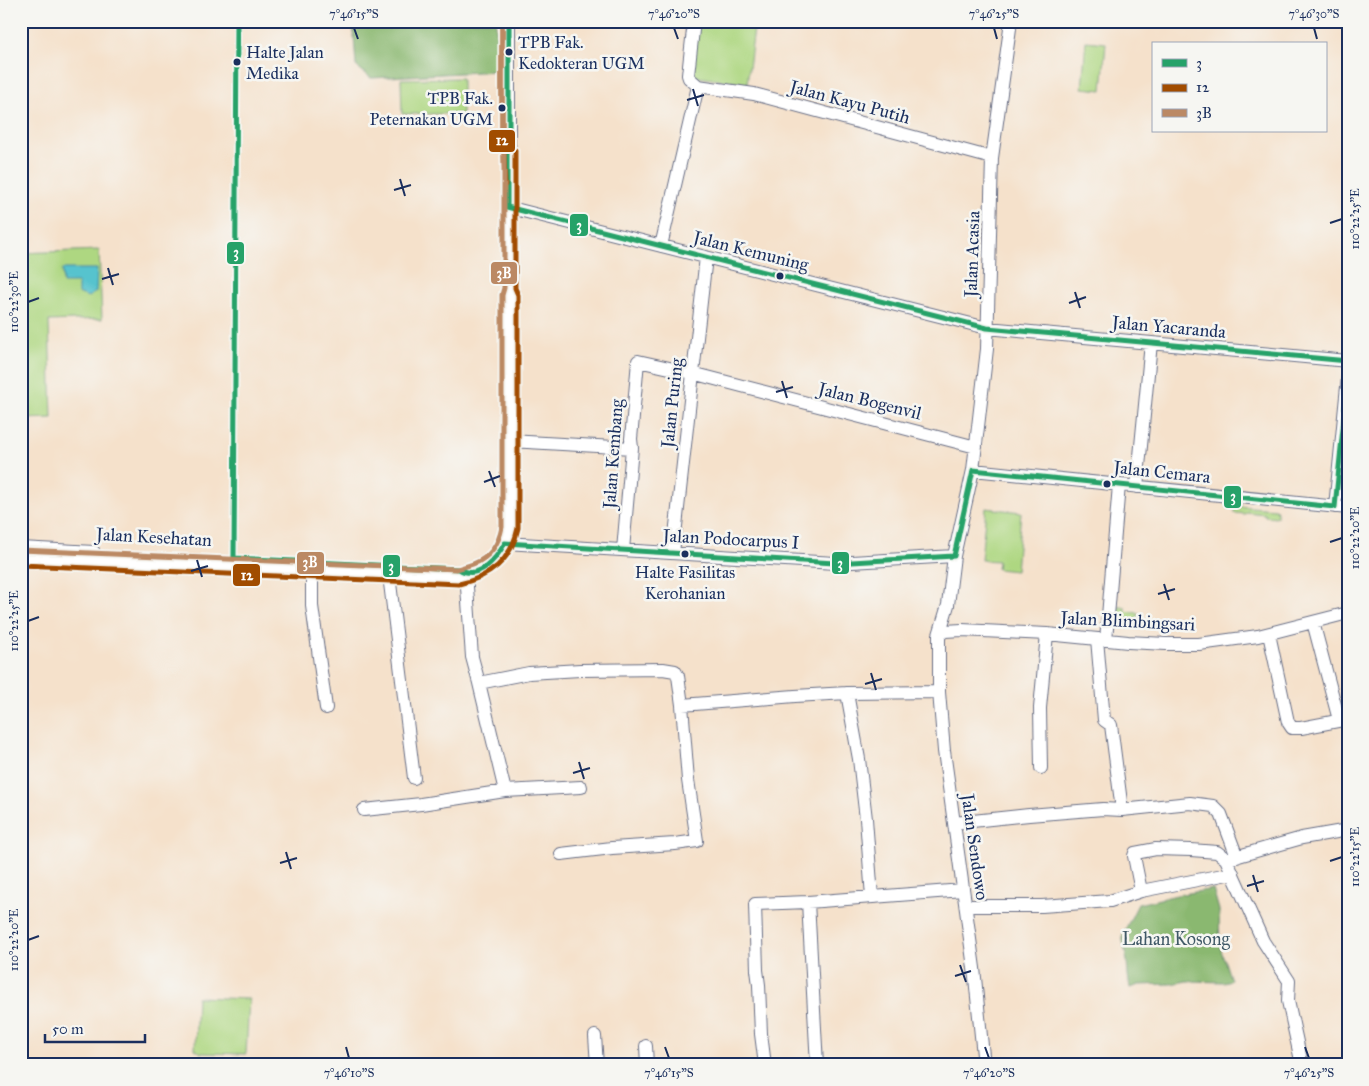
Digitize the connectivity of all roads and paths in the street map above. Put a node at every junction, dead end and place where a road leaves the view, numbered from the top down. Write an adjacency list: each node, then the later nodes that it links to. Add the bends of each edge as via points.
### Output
1 (509, 21): 6 (street)
2 (694, 21): 4 (street, via 688,75)
3 (1011, 21): 5 (street, Jalan Acasia)
4 (698, 86): 5 (street, Jalan Kayu Putih, via 754,94); 7 (street)
5 (992, 158): 9 (street, Jalan Acasia)
6 (510, 208): 7 (street, Jalan Kemuning); 15 (street)
7 (661, 246): 8 (street, Jalan Kemuning)
8 (706, 257): 9 (street, Jalan Kemuning); 13 (street, Jalan Puring)
9 (987, 328): 10 (street, Jalan Yacaranda); 16 (street, Jalan Acasia)
10 (1151, 343): 12 (street, Jalan Yacaranda); 20 (street)
11 (638, 361): 13 (street, Jalan Bogenvil); 17 (street, Jalan Kembang)
12 (1348, 361)
13 (692, 373): 16 (street, Jalan Bogenvil); 25 (street, Jalan Puring)
14 (1348, 376): 21 (street)
15 (510, 441): 17 (street); 22 (street, via 510,528)
16 (976, 446): 18 (street, Jalan Acasia)
17 (632, 448): 24 (street, Jalan Kembang)
18 (973, 470): 19 (street, Jalan Cemara); 26 (street, Jalan Acasia)
19 (1119, 485): 20 (street, Jalan Cemara); 41 (street)
20 (1137, 487): 21 (street, Jalan Cemara)
21 (1342, 507)
22 (505, 543): 24 (street, Jalan Podocarpus I); 33 (street, Jalan Kesehatan, via 487,565)
23 (21, 548): 28 (street, Jalan Kesehatan)
24 (623, 550): 25 (street, Jalan Podocarpus I)
25 (673, 553): 26 (street, Jalan Podocarpus I, via 835,563)
26 (954, 556): 34 (street, Jalan Acasia)
27 (21, 557): 28 (street, Jalan Kesehatan)
28 (160, 559): 29 (street, Jalan Kesehatan)
29 (234, 562): 30 (street, Jalan Kesehatan); 31 (street, Jalan Kesehatan)
30 (357, 568): 31 (street, Jalan Kesehatan); 32 (street, Jalan Kesehatan)
31 (312, 570): 46 (street, via 312,606)
32 (389, 570): 33 (street, Jalan Kesehatan, via 458,577); 49 (street)
33 (466, 572): 42 (street, via 472,657)
34 (948, 605): 37 (street, via 952,618); 40 (street, Jalan Acasia)
35 (1348, 613): 36 (street, Jalan Blimbingsari)
36 (1313, 622): 39 (street, Jalan Blimbingsari); 47 (street)
37 (962, 630): 38 (street, Jalan Blimbingsari); 40 (street, Jalan Blimbingsari, via 945,631)
38 (1048, 634): 41 (street, Jalan Blimbingsari); 48 (street, via 1040,708)
39 (1269, 634): 41 (street, Jalan Blimbingsari, via 1184,644); 47 (street, via 1290,727 1301,728)
40 (939, 635): 43 (street, Jalan Sendowo)
41 (1101, 640): 53 (street, via 1102,708 1104,720 1111,724)
42 (480, 683): 45 (street, via 529,673 670,670 678,676); 51 (street)
43 (939, 692): 44 (street); 54 (street, Jalan Sendowo)
44 (847, 693): 45 (street); 61 (street, via 859,759)
45 (682, 705): 56 (street, via 697,841)
46 (326, 708)
47 (1343, 719)
48 (1041, 768)
49 (414, 778)
50 (581, 787): 51 (street)
51 (504, 791): 52 (street)
52 (364, 810)
53 (1122, 810): 54 (street, via 1062,812); 57 (street, via 1190,803 1213,806 1221,814)
54 (954, 823): 59 (street, Jalan Sendowo)
55 (1348, 830): 57 (street, via 1302,838)
56 (561, 854)
57 (1231, 858): 58 (street); 60 (street, via 1217,852 1191,850 1135,853)
58 (1233, 873): 60 (street); 71 (street, via 1263,941 1289,981 1288,1001)
59 (963, 890): 61 (street); 63 (street, Jalan Sendowo)
60 (1141, 891): 63 (street, via 1110,901 1042,906)
61 (872, 897): 62 (street)
62 (808, 902): 68 (street, via 755,904 756,970); 69 (street)
63 (966, 906): 70 (street, Jalan Sendowo)
64 (595, 1036): 66 (street)
65 (646, 1046): 67 (street)
66 (597, 1065)
67 (647, 1065)
68 (765, 1065)
69 (817, 1065)
70 (984, 1065)
71 (1302, 1065)

